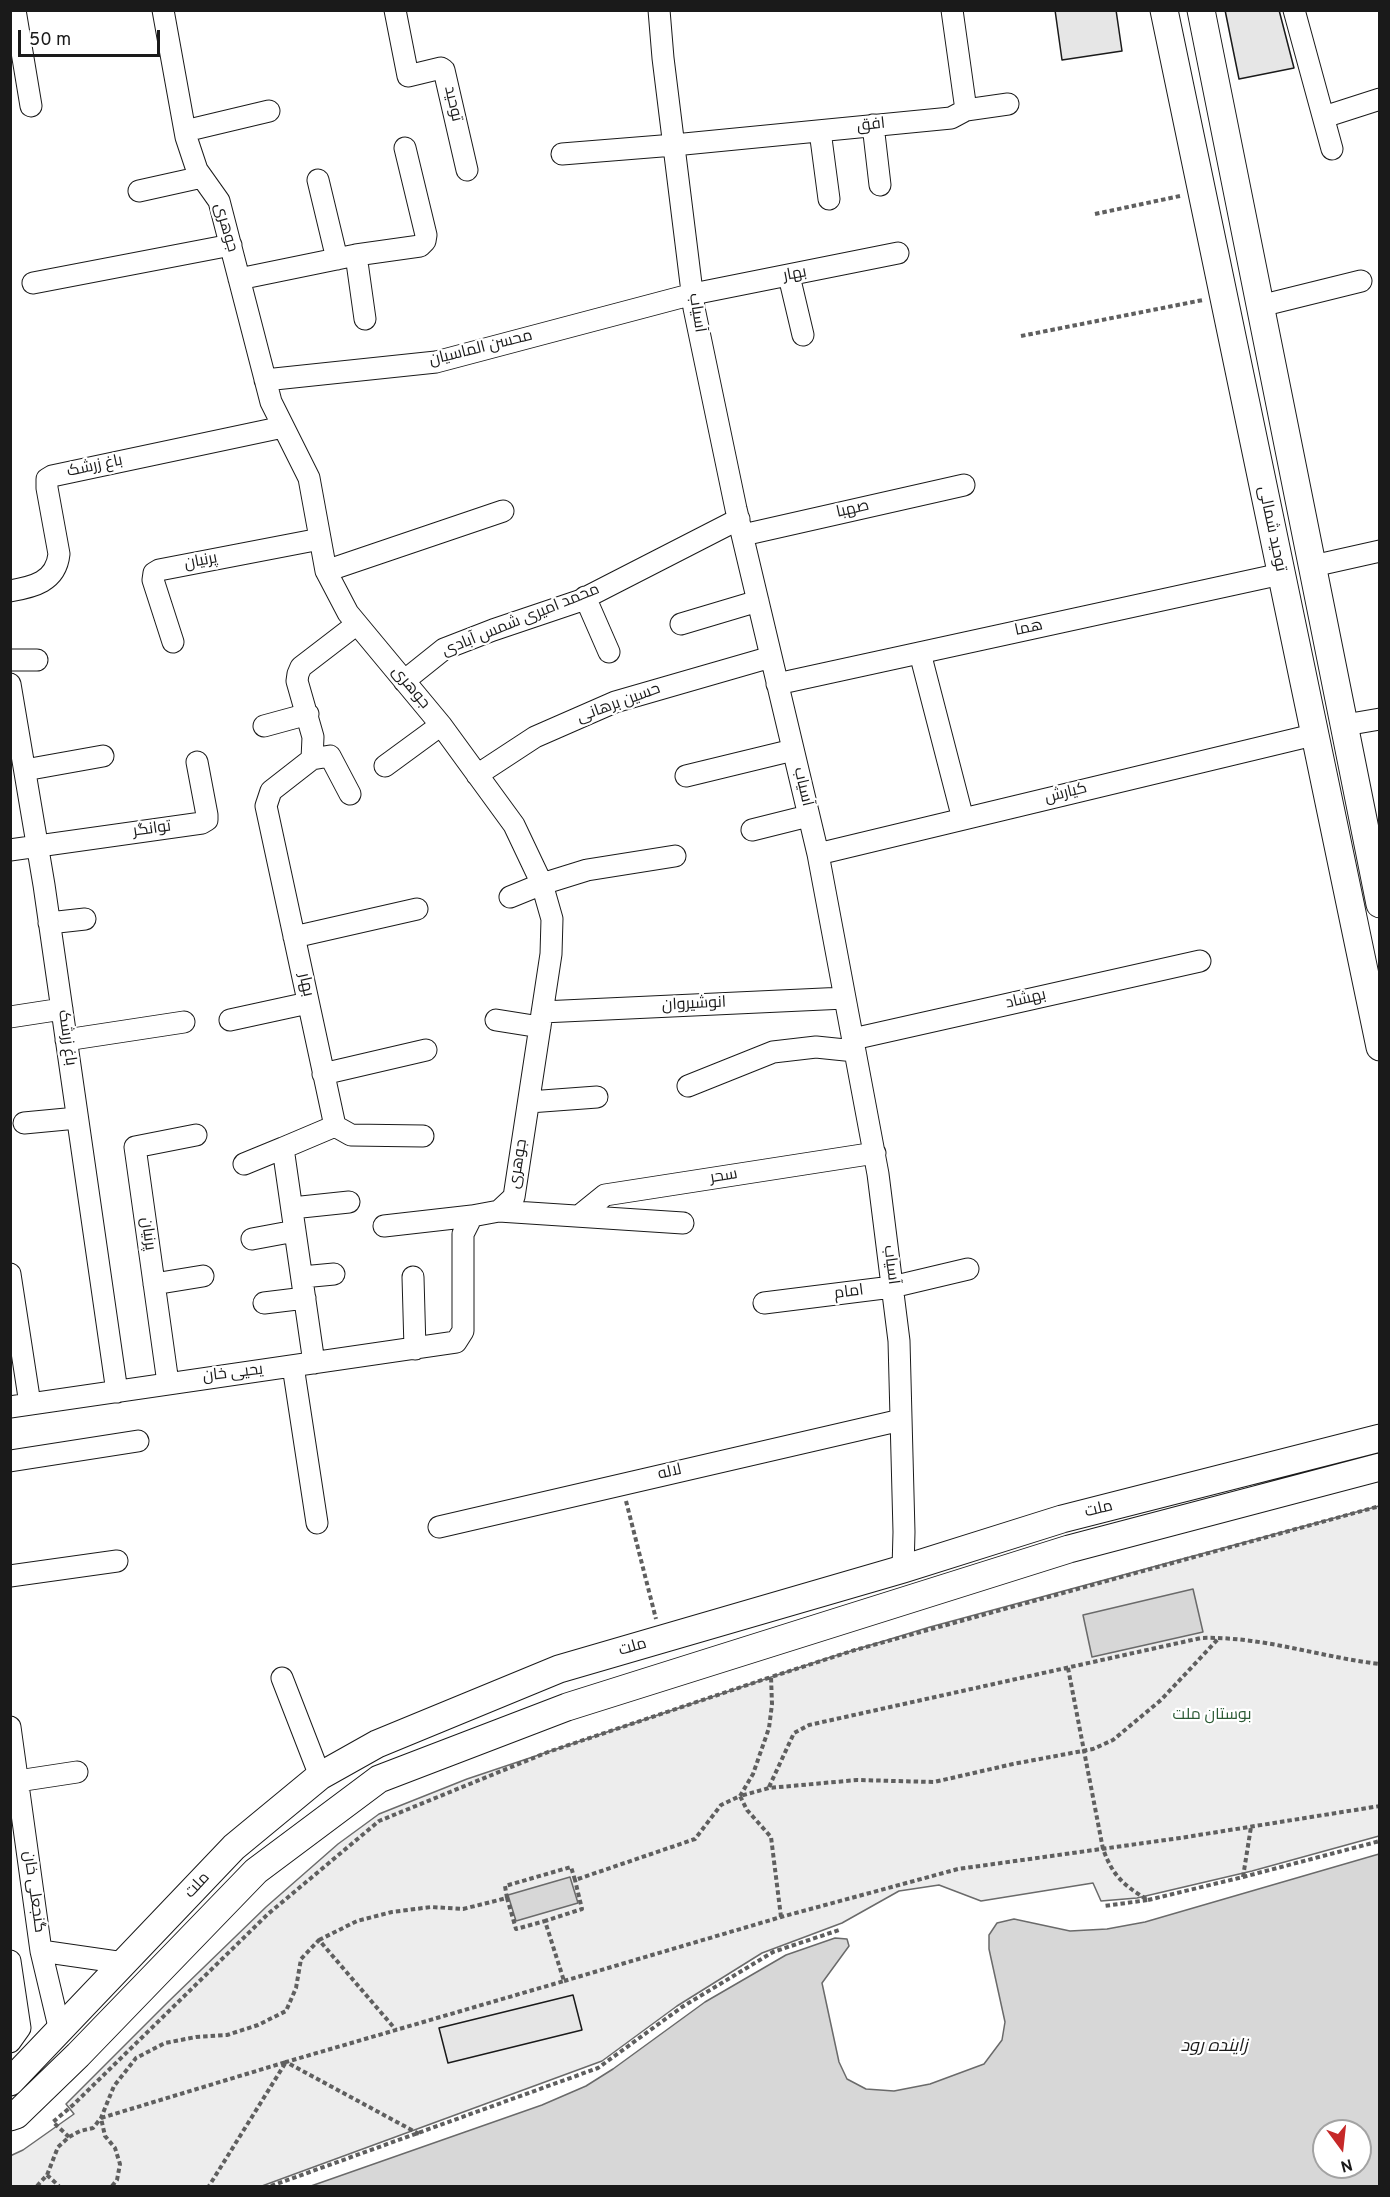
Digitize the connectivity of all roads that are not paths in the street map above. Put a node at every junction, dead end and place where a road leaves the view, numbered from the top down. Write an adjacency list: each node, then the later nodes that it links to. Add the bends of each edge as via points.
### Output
1 (15, 10): 11 (street)
2 (164, 10): 16 (street, جوهری)
3 (395, 10): 22 (street, توحید, via 408,76 444,70)
4 (659, 10): 18 (street, آسیاب)
5 (952, 10): 12 (street)
6 (1164, 10): 48 (main road, توحید شمالی)
7 (1201, 10): 36 (main road, توحید شمالی)
8 (1294, 10): 14 (street)
9 (1380, 99): 14 (street)
10 (1008, 104): 12 (street, افق)
11 (31, 106)
12 (966, 110): 15 (street, افق, via 951,118)
13 (269, 111): 16 (street)
14 (1323, 117): 20 (street)
15 (873, 125): 17 (street, افق); 25 (street)
16 (185, 131): 23 (street, جوهری)
17 (820, 131): 18 (street, افق); 27 (street)
18 (674, 145): 21 (street, افق); 35 (street, آسیاب)
19 (405, 147): 30 (street, via 425,242)
20 (1332, 148)
21 (562, 154)
22 (467, 170)
23 (202, 177): 26 (street); 28 (street, جوهری, via 219,201)
24 (318, 180): 30 (street)
25 (880, 185)
26 (139, 191)
27 (829, 199)
28 (231, 245): 32 (street, جوهری); 34 (street)
29 (898, 253): 31 (street, بهار)
30 (346, 257): 32 (street); 37 (street)
31 (789, 276): 35 (street, بهار); 38 (street)
32 (239, 279): 39 (street, جوهری)
33 (1360, 282): 36 (street)
34 (33, 283)
35 (693, 294): 39 (street, محسن الماسیان, via 436,362); 43 (street, آسیاب)
36 (1260, 306): 46 (main road, توحید شمالی)
37 (365, 319)
38 (802, 335)
39 (265, 380): 40 (street, جوهری)
40 (283, 427): 44 (street, جوهری, via 309,478); 49 (street, باغ زرشک, via 52,476 47,480 47,488 58,561 40,584)
41 (964, 485): 43 (street, صهبا)
42 (503, 511): 47 (street)
43 (741, 527): 50 (street, محمد امیری شمس آبادی); 51 (street, آسیاب)
44 (320, 539): 47 (street, جوهری); 54 (street, پرنیان, via 154,573)
45 (1380, 551): 46 (street)
46 (1313, 566): 60 (main road, توحید شمالی)
47 (326, 571): 52 (street, جوهری)
48 (1281, 574): 56 (street, هما); 61 (main road, توحید شمالی)
49 (10, 591)
50 (585, 597): 55 (street); 62 (street, محمد امیری شمس آبادی, via 444,649)
51 (758, 601): 53 (street); 57 (street, آسیاب)
52 (357, 624): 62 (street, جوهری); 65 (street, via 301,667 297,681)
53 (681, 624)
54 (173, 642)
55 (609, 652)
56 (920, 653): 63 (street, هما); 81 (street)
57 (771, 657): 63 (street, آسیاب); 77 (street, حسین برهانی, via 615,702 535,737)
58 (10, 660): 59 (street)
59 (37, 660)
60 (1334, 669): 61 (main road); 67 (main road, توحید شمالی)
61 (1301, 675): 70 (main road, توحید شمالی)
62 (404, 681): 69 (street, جوهری)
63 (777, 684): 71 (street, آسیاب)
64 (11, 696): 76 (street, باغ زرشک)
65 (308, 714): 68 (street); 73 (street)
66 (1380, 719): 67 (street)
67 (1345, 725): 89 (main road, توحید شمالی)
68 (264, 726)
69 (441, 726): 75 (street); 77 (street, جوهری)
70 (1313, 735): 81 (street, کیارش); 105 (main road, توحید شمالی)
71 (793, 750): 78 (street); 80 (street, آسیاب)
72 (103, 756): 76 (street)
73 (312, 759): 79 (street, via 330,756); 93 (street, بهار, via 271,791 266,806)
74 (197, 762): 83 (street, توانگر, via 207,815 202,823)
75 (385, 766)
76 (25, 770): 83 (street, باغ زرشک)
77 (477, 775): 87 (street, جوهری, via 514,825)
78 (686, 776)
79 (350, 794)
80 (808, 816): 82 (street); 85 (street, آسیاب)
81 (963, 819): 85 (street, کیارش)
82 (752, 830)
83 (37, 846): 84 (street); 92 (street, باغ زرشک)
84 (10, 850)
85 (818, 854): 95 (street, آسیاب)
86 (675, 856): 87 (street, via 587,870)
87 (542, 884): 88 (street); 101 (street, جوهری, via 552,919)
88 (510, 897)
89 (1380, 904)
90 (417, 909): 93 (street)
91 (85, 919): 92 (street)
92 (49, 923): 97 (street, باغ زرشک)
93 (294, 937): 96 (street, بهار)
94 (1200, 961): 104 (street, بهشاد)
95 (845, 998): 101 (street, انوشیروان); 104 (street, آسیاب)
96 (308, 1003): 99 (street); 107 (street, بهار)
97 (62, 1009): 98 (street); 103 (street, باغ زرشک)
98 (10, 1017)
99 (230, 1020)
100 (496, 1020): 101 (street, انوشیروان)
101 (541, 1020): 110 (street, جوهری)
102 (184, 1022): 103 (street)
103 (66, 1040): 111 (street, باغ زرشک)
104 (854, 1045): 108 (street, بهشاد, via 773,1052); 117 (street, آسیاب)
105 (1380, 1047)
106 (426, 1050): 107 (street)
107 (323, 1074): 113 (street, بهار)
108 (688, 1086)
109 (597, 1096): 110 (street)
110 (528, 1102): 121 (street, جوهری, via 514,1197)
111 (77, 1118): 112 (street); 142 (street, باغ زرشک)
112 (24, 1124)
113 (334, 1126): 115 (street, via 351,1136); 116 (street)
114 (196, 1135): 133 (street, پرنیان, via 135,1147)
115 (423, 1136)
116 (283, 1148): 118 (street); 120 (street)
117 (875, 1153): 123 (street, سحر, via 606,1195); 134 (street, آسیاب)
118 (244, 1164)
119 (349, 1202): 120 (street)
120 (292, 1208): 126 (street)
121 (499, 1211): 122 (street); 123 (street)
122 (472, 1216): 125 (street); 138 (street, یحیی خان, via 463,1234 463,1331 456,1342)
123 (579, 1216): 124 (street)
124 (683, 1223)
125 (384, 1227)
126 (295, 1231): 127 (street); 135 (street)
127 (252, 1239)
128 (968, 1269): 134 (street, امام)
129 (10, 1274): 143 (street)
130 (334, 1274): 135 (street)
131 (202, 1276): 133 (street)
132 (413, 1277): 138 (street)
133 (154, 1284): 141 (street, پرنیان)
134 (892, 1287): 137 (street, امام); 144 (street, آسیاب, via 899,1341)
135 (303, 1288): 136 (street); 139 (street)
136 (264, 1303)
137 (764, 1303)
138 (415, 1349): 139 (street, یحیی خان)
139 (314, 1363): 140 (street, یحیی خان)
140 (293, 1366): 141 (street, یحیی خان); 151 (street)
141 (168, 1383): 142 (street, یحیی خان)
142 (117, 1392): 143 (street, یحیی خان)
143 (20, 1405)
144 (901, 1420): 152 (street, لاله); 154 (street, آسیاب)
145 (1380, 1426): 148 (main road)
146 (1380, 1438): 148 (main road, ملت)
147 (138, 1441): 149 (street)
148 (1347, 1447): 154 (main road, ملت, via 1062,1519)
149 (10, 1461)
150 (1372, 1471): 167 (main road, ملت, via 1013,1566 567,1707 379,1779 256,1871 78,2055)
151 (317, 1523)
152 (439, 1527)
153 (117, 1561): 155 (street)
154 (903, 1569): 159 (main road, ملت, via 559,1669 377,1744)
155 (10, 1576)
156 (282, 1678): 159 (street)
157 (10, 1727): 160 (street, گنجعلی خان)
158 (76, 1772): 160 (street)
159 (320, 1776): 163 (main road, ملت, via 234,1847)
160 (18, 1781): 161 (street, گنجعلی خان)
161 (41, 1951): 163 (street, گنجعلی خان); 164 (street, گنجعلی خان)
162 (10, 1961): 165 (street, via 20,2028)
163 (124, 1964): 164 (main road, ملت)
164 (60, 2031): 166 (main road, ملت)
165 (10, 2042)
166 (10, 2082)
167 (10, 2117)

